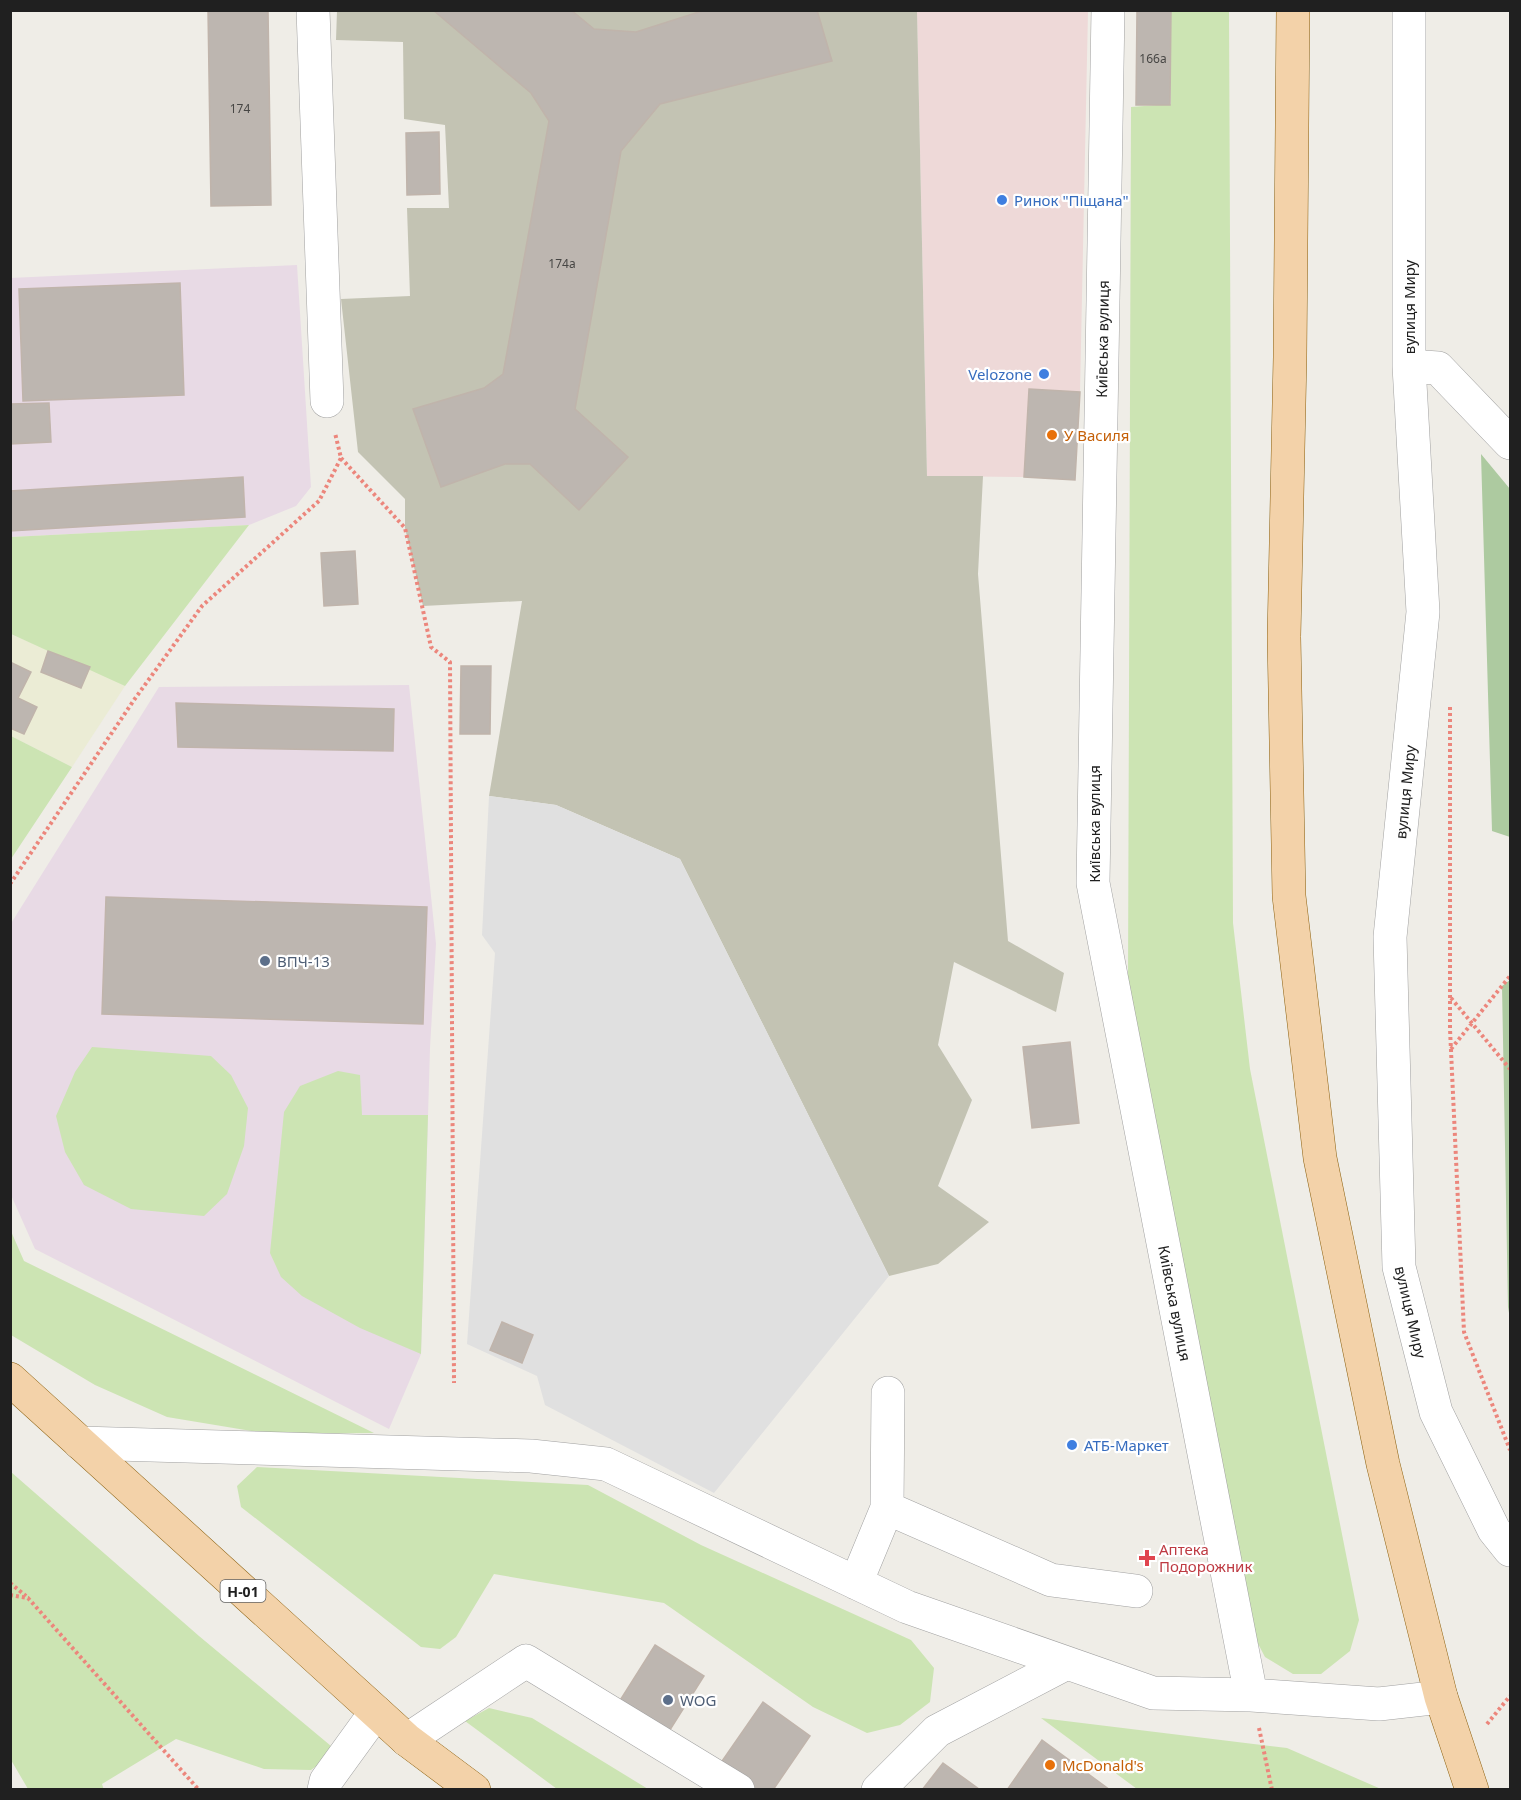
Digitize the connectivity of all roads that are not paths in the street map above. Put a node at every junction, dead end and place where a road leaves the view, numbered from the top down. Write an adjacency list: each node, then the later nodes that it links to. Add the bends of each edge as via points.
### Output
1 (313, 10): 6 (street)
2 (1108, 10): 16 (street, Київська вулиця, via 1093,883)
3 (1293, 10): 17 (main road, via 1284,638 1289,884 1320,1158 1383,1464)
4 (1409, 10): 5 (street, вулиця Миру)
5 (1409, 366): 7 (street, via 1438,368); 12 (street, вулиця Миру, via 1423,612 1390,937 1399,1267 1436,1412 1494,1530)
6 (327, 401)
7 (1510, 443)
8 (10, 1379): 10 (main road, Н-01)
9 (888, 1393): 11 (street)
10 (80, 1443): 13 (street, via 531,1456 606,1464); 18 (main road, Н-01)
11 (887, 1508): 13 (street); 14 (street, via 1051,1580)
12 (1510, 1550)
13 (856, 1583): 15 (street, via 907,1607)
14 (1136, 1591)
15 (1067, 1663): 16 (street, via 1153,1693); 23 (street, via 937,1731)
16 (1251, 1695): 17 (street, via 1379,1704)
17 (1442, 1697): 24 (main road)
18 (376, 1712): 19 (main road, Н-01); 20 (street, via 326,1781)
19 (407, 1740): 21 (main road, Н-01); 22 (street, via 526,1661)
20 (324, 1790)
21 (474, 1790)
22 (738, 1790)
23 (878, 1790)
24 (1472, 1790)

